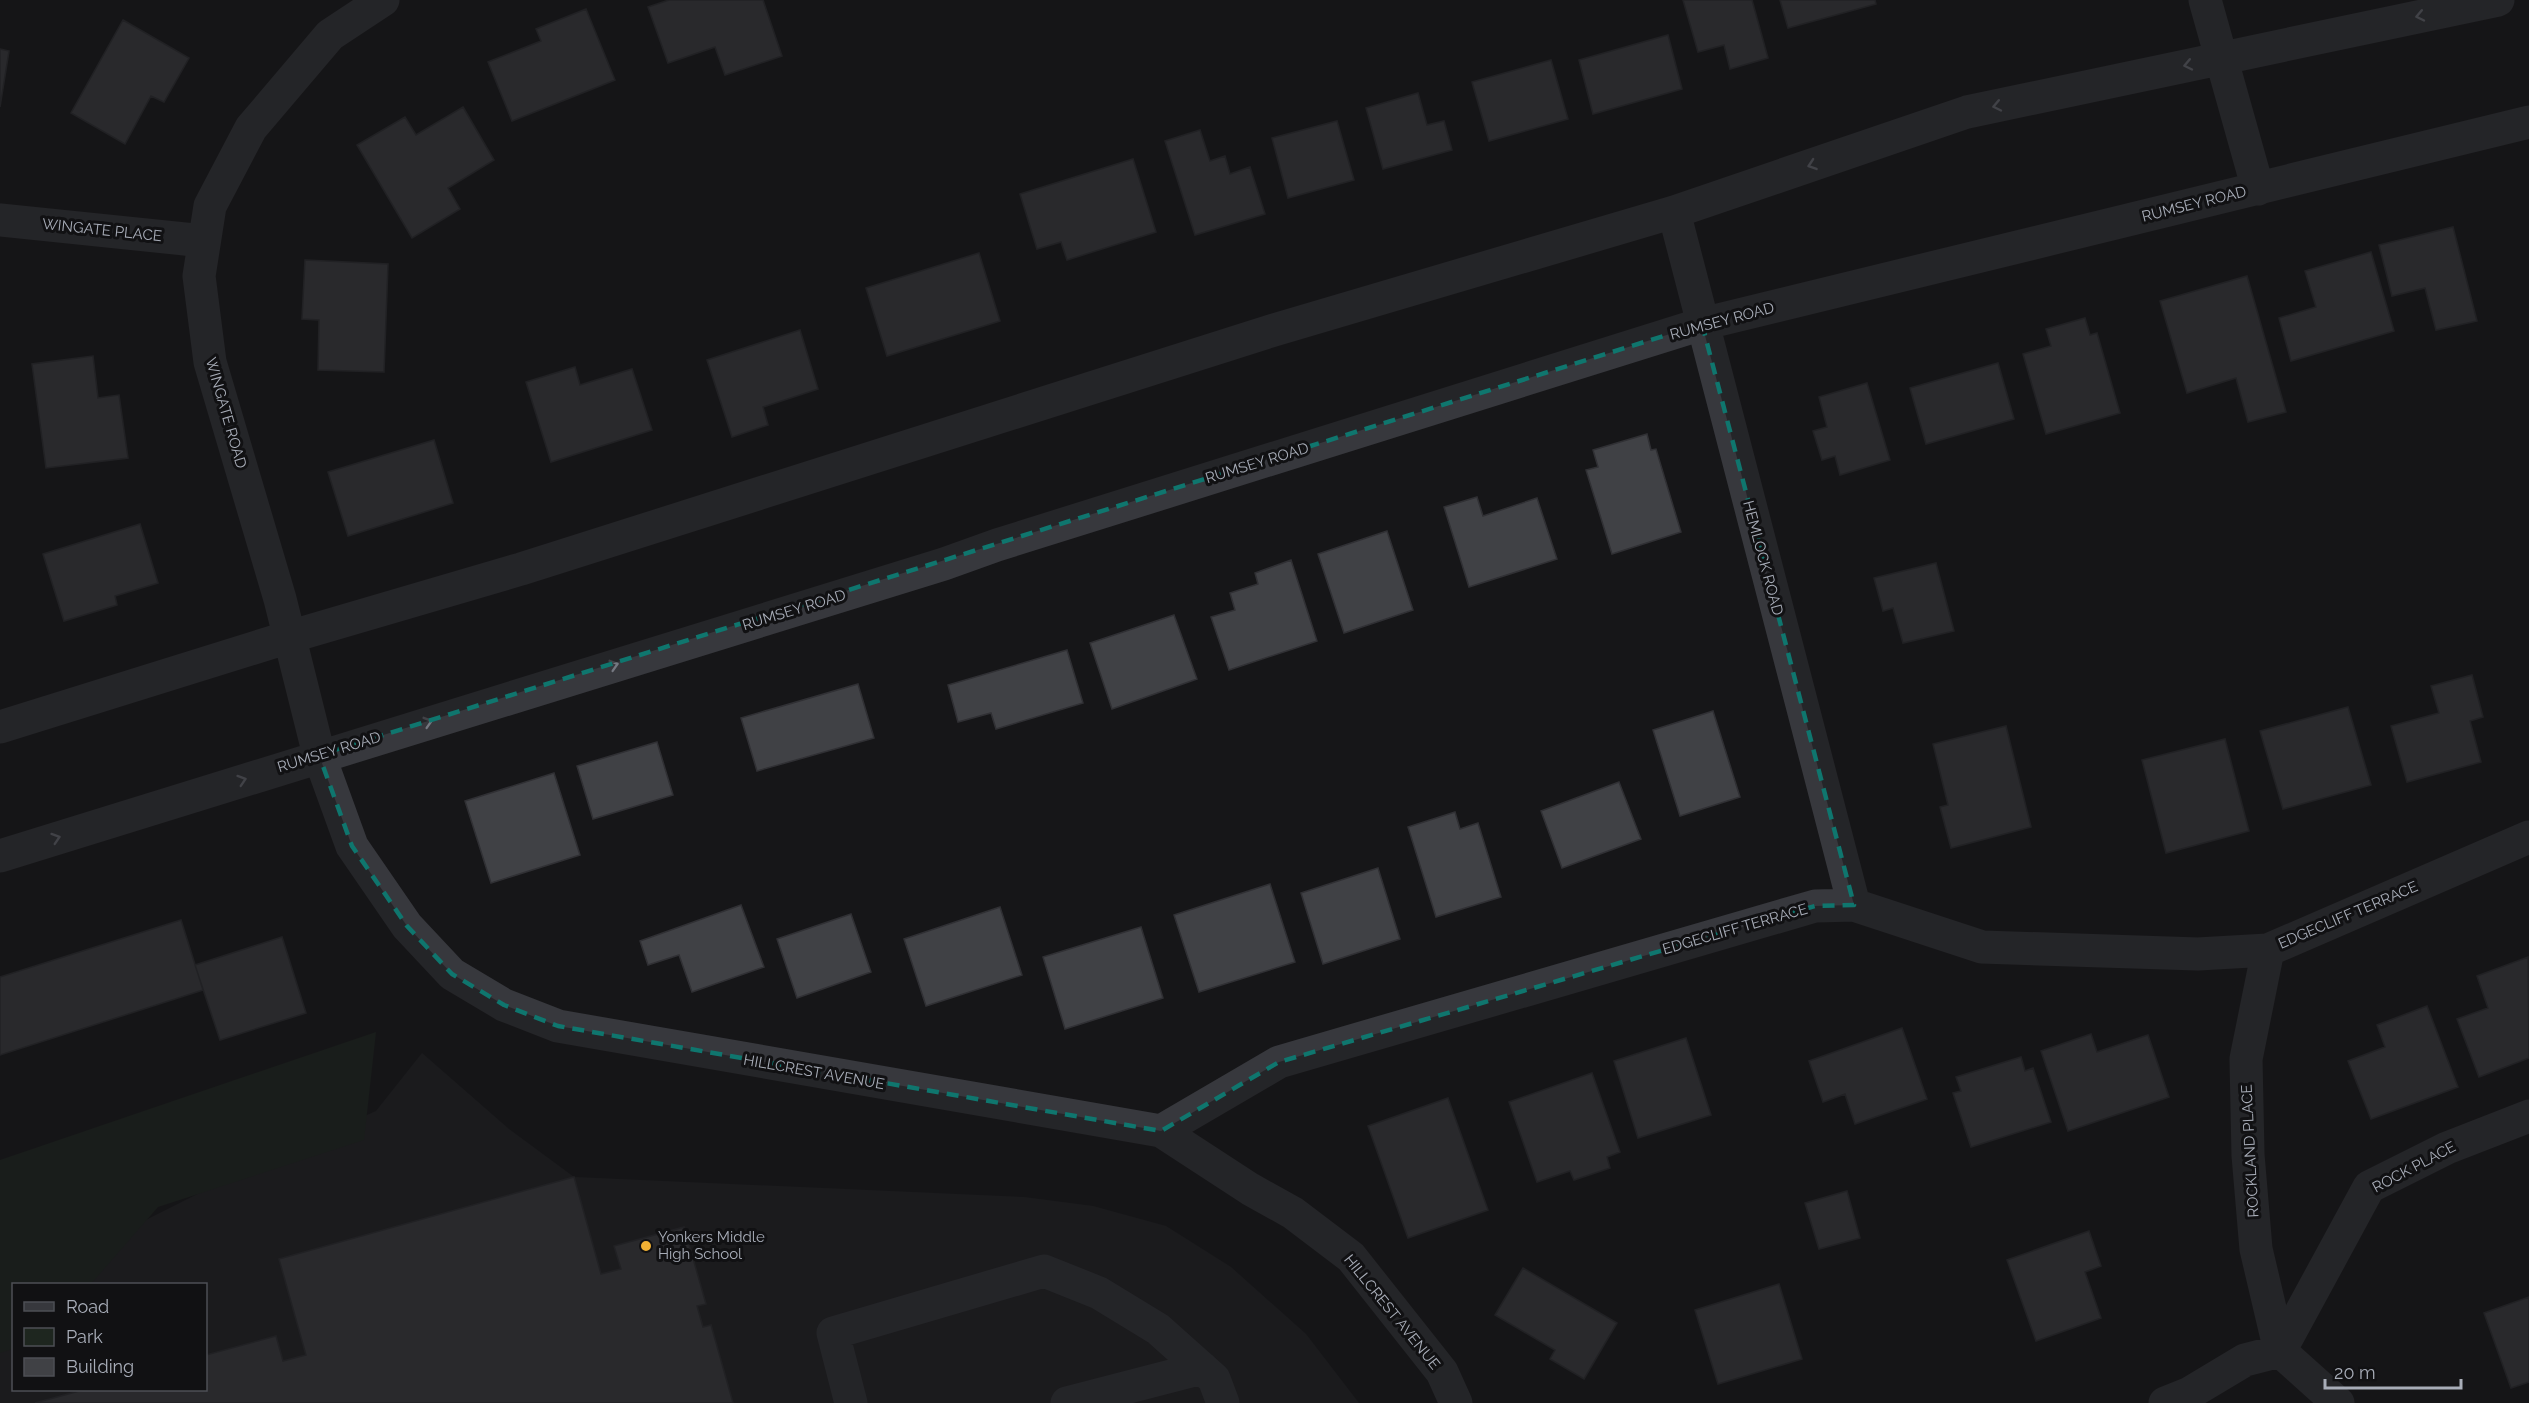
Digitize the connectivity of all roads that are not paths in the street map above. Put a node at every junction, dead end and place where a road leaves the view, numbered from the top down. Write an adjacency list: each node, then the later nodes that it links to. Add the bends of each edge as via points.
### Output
1 (383, 0): 9 (street, WINGATE ROAD, via 330,35 251,128 210,206)
2 (2205, 0): 4 (street)
3 (2498, 0): 4 (street, one-way to 4)
4 (2221, 58): 6 (street); 7 (street, one-way to 7, via 1967,112)
5 (2529, 122): 6 (street, RUMSEY ROAD)
6 (2258, 189): 10 (street, RUMSEY ROAD)
7 (1674, 212): 10 (street, HEMLOCK ROAD); 11 (street, via 1274,330 521,569)
8 (0, 220): 9 (street, WINGATE PLACE)
9 (204, 241): 11 (street, WINGATE ROAD, via 199,276 210,362)
10 (1702, 324): 13 (street, RUMSEY ROAD, one-way to 10, via 944,564); 16 (street, HEMLOCK ROAD)
11 (289, 637): 12 (street); 13 (street, HILLCREST AVENUE)
12 (0, 727)
13 (319, 755): 15 (street, RUMSEY ROAD, one-way to 13); 19 (street, HILLCREST AVENUE, via 352,846 406,926 452,974 504,1005 558,1026)
14 (2529, 837): 17 (street, EDGECLIFF TERRACE)
15 (0, 856)
16 (1854, 905): 17 (street, EDGECLIFF TERRACE, via 1982,947 2198,954); 19 (street, EDGECLIFF TERRACE, via 1815,906 1278,1062)
17 (2268, 950): 20 (street, ROCKLAND PLACE, via 2246,1059 2248,1155 2256,1249)
18 (2529, 1116): 20 (street, ROCK PLACE, via 2447,1148 2369,1187)
19 (1161, 1131): 25 (street, HILLCREST AVENUE, via 1293,1213 1351,1257 1442,1372)
20 (2280, 1351): 26 (street, via 2245,1360 2190,1393); 27 (street)
21 (1202, 1368): 22 (street, via 1158,1329 1100,1293 1044,1271 833,1333); 23 (street); 24 (street, via 1214,1379)
22 (851, 1403)
23 (1067, 1403)
24 (1223, 1403)
25 (1456, 1403)
26 (2165, 1403)
27 (2338, 1403)

